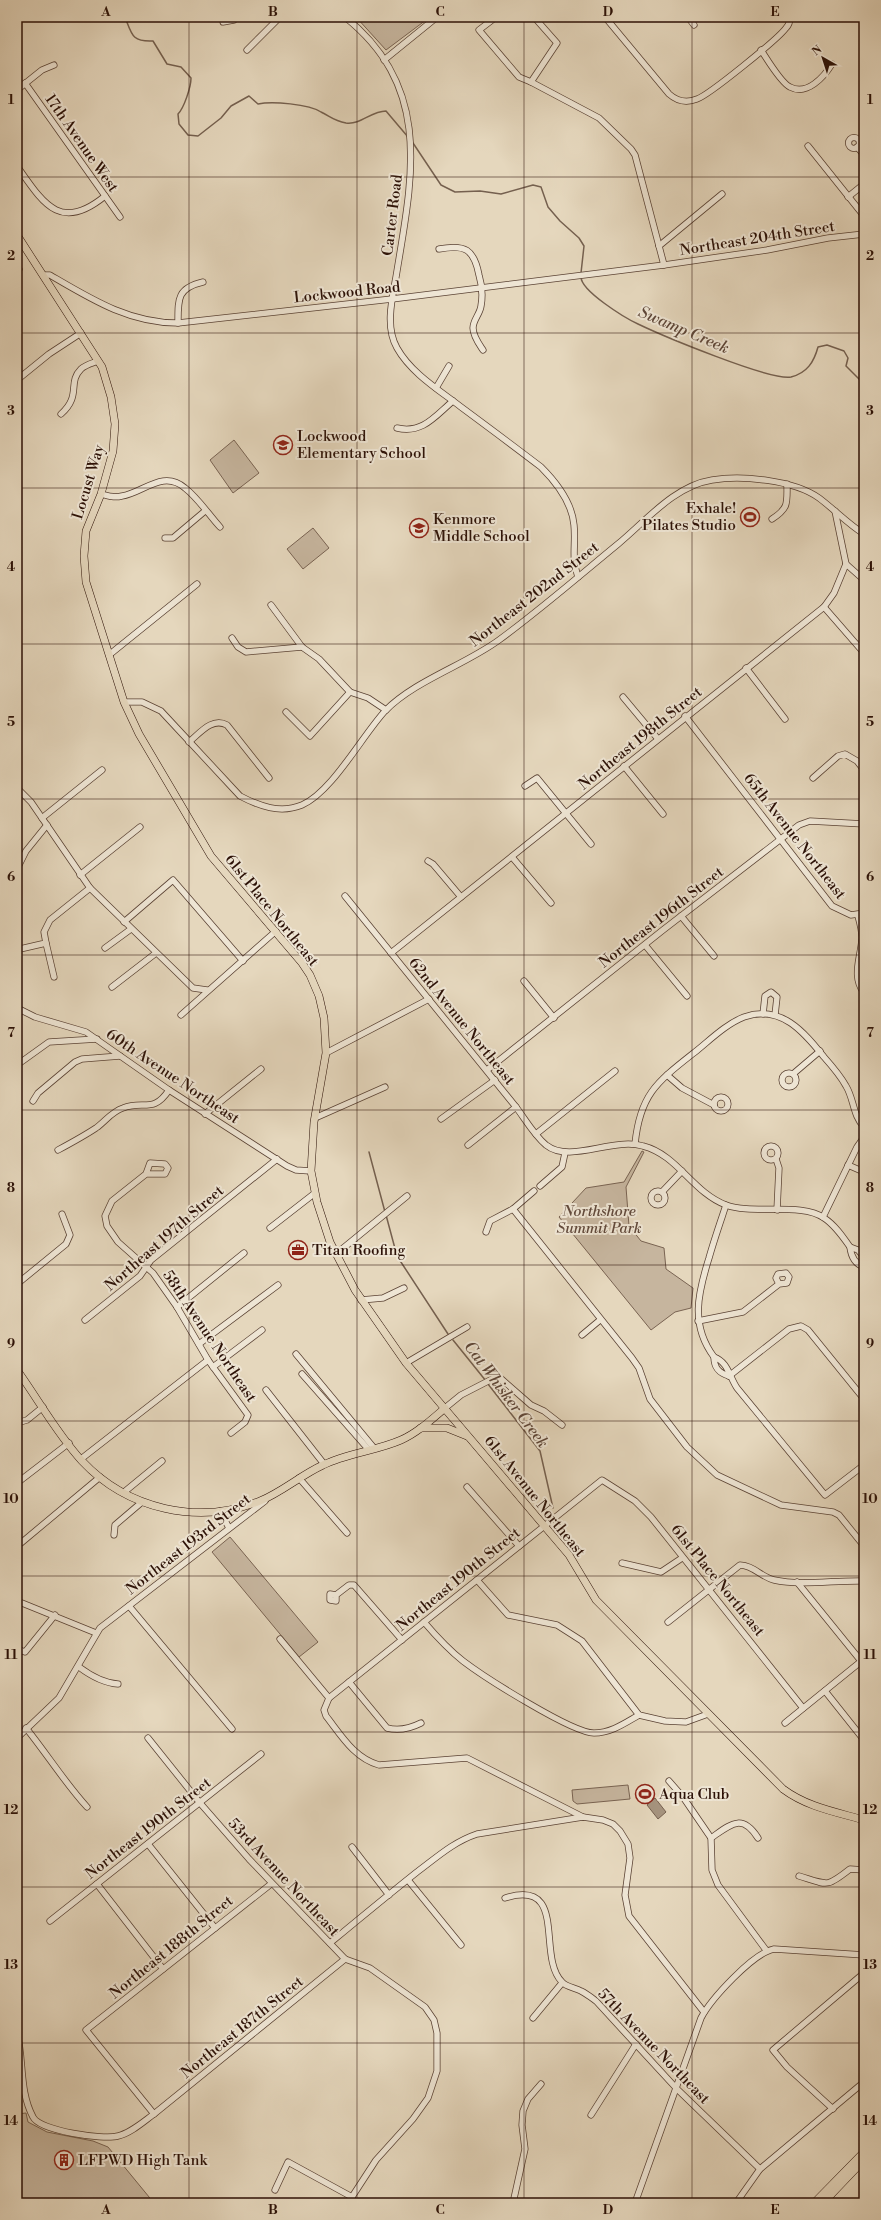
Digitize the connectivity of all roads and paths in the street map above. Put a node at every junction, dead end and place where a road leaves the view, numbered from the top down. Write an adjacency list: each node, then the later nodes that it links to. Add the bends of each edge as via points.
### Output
1 (237, 17): 10 (street)
2 (280, 17): 12 (street)
3 (345, 17): 14 (street, Carter Road)
4 (437, 17): 14 (street)
5 (496, 17): 17 (street, via 479,30 519,77)
6 (534, 17): 17 (street, via 557,43)
7 (605, 17): 13 (street, via 669,94 680,101 690,101 707,94)
8 (688, 17): 11 (street)
9 (790, 17): 13 (street, via 786,29)
10 (222, 22)
11 (694, 25)
12 (247, 50)
13 (761, 50): 15 (street, via 789,87 798,89 809,87 826,75)
14 (384, 60): 38 (street, Carter Road, via 399,86 410,127 411,157 406,207)
15 (832, 64)
16 (54, 65): 18 (street, via 42,70)
17 (531, 82): 32 (street, via 593,115 625,142 635,155)
18 (25, 83): 19 (street); 26 (street, 17th Avenue West)
19 (17, 90)
20 (808, 146): 27 (street)
21 (857, 147): 22 (street)
22 (864, 155)
23 (17, 166): 26 (street, via 42,201 57,210 78,213 90,208)
24 (864, 184): 27 (street)
25 (722, 194): 32 (street)
26 (105, 196): 29 (street, 17th Avenue West)
27 (848, 197): 28 (street)
28 (864, 216)
29 (120, 217)
30 (864, 234): 34 (street, Northeast 204th Street)
31 (17, 235): 35 (main road, Locust Way)
32 (659, 246): 34 (street)
33 (439, 249): 37 (street, via 454,246 473,254)
34 (664, 265): 37 (street, Lockwood Road)
35 (43, 275): 39 (street, Lockwood Road, via 50,275 96,302 130,316 160,323); 40 (main road, Locust Way)
36 (203, 282): 39 (street, via 188,286 181,294 178,299)
37 (482, 288): 38 (street, Lockwood Road); 41 (street, via 481,308 473,329)
38 (392, 299): 39 (street, Lockwood Road); 45 (street, Carter Road, via 391,314 396,347 410,366)
39 (178, 323)
40 (81, 333): 42 (main road, Locust Way); 44 (street, via 49,354)
41 (483, 350)
42 (98, 361): 47 (street, via 81,369 74,380 74,398); 50 (main road, Locust Way, via 111,397 115,424 113,451)
43 (449, 366): 45 (street)
44 (17, 380)
45 (436, 388): 46 (street, Carter Road)
46 (453, 401): 48 (street, via 422,427 414,430); 58 (street, Carter Road, via 541,467 563,492 574,525 573,557)
47 (61, 414)
48 (397, 428)
49 (787, 484): 52 (street, Northeast 202nd Street, via 818,497); 53 (street, via 786,507); 58 (street, Northeast 202nd Street, via 722,479 696,484 666,502)
50 (101, 494): 51 (street, via 123,496 154,482 169,481 184,487); 66 (main road, Locust Way, via 86,531 84,556 86,582)
51 (205, 511): 54 (street); 56 (street, via 173,538)
52 (835, 511): 55 (street, Northeast 202nd Street); 57 (street)
53 (772, 519)
54 (220, 527)
55 (864, 534)
56 (165, 538)
57 (846, 564): 59 (street); 62 (street, Northeast 198th Street, via 834,593)
58 (578, 577): 72 (street, Northeast 202nd Street, via 498,641)
59 (864, 580)
60 (197, 584): 66 (street)
61 (271, 605): 64 (street)
62 (824, 607): 65 (street); 67 (street, Northeast 198th Street)
63 (232, 638): 64 (street, via 238,647 246,652)
64 (302, 647): 69 (street, via 319,659)
65 (864, 653)
66 (109, 655): 68 (main road, Locust Way)
67 (746, 668): 74 (street, Northeast 198th Street); 75 (street)
68 (118, 686): 71 (main road, 61st Place Northeast)
69 (350, 692): 72 (street, via 368,698); 73 (street, via 310,736)
70 (623, 696): 76 (street)
71 (124, 702): 77 (street, via 152,705 161,711); 106 (main road, 61st Place Northeast, via 139,734 198,837 211,856)
72 (386, 710): 77 (street, Northeast 202nd Street, via 329,782 315,796 292,808 274,809 240,796)
73 (286, 712)
74 (686, 716): 76 (street, Northeast 198th Street); 91 (street, 65th Avenue Northeast)
75 (785, 719)
76 (658, 739): 78 (street, Northeast 198th Street)
77 (189, 742): 81 (street, via 212,723 222,722)
78 (624, 766): 85 (street, Northeast 198th Street); 86 (street)
79 (102, 770): 87 (street)
80 (864, 770): 82 (street, via 857,761 845,754 838,756)
81 (269, 778)
82 (813, 778)
83 (524, 786): 85 (street, via 537,778)
84 (17, 788): 87 (street)
85 (566, 813): 92 (street); 93 (street, Northeast 198th Street)
86 (663, 814)
87 (42, 818): 89 (street)
88 (864, 824): 91 (street, Northeast 196th Street, via 810,821)
89 (47, 825): 95 (street, via 26,851); 96 (street)
90 (140, 827): 96 (street)
91 (780, 839): 102 (street, Northeast 196th Street); 103 (street, 65th Avenue Northeast, via 832,906 845,914)
92 (591, 844)
93 (512, 857): 99 (street, Northeast 198th Street); 100 (street)
94 (428, 860): 99 (street)
95 (17, 869)
96 (80, 875): 97 (street)
97 (90, 888): 104 (street); 107 (street, via 50,920 44,932)
98 (345, 896): 112 (street, 62nd Avenue Northeast)
99 (460, 897): 112 (street, Northeast 198th Street)
100 (551, 903)
101 (864, 913): 103 (street)
102 (681, 916): 108 (street, Northeast 196th Street); 113 (street)
103 (858, 916): 119 (street, via 862,938 856,976)
104 (124, 922): 105 (street); 114 (street, via 174,880)
105 (131, 929): 109 (street); 111 (street)
106 (276, 931): 114 (street); 129 (main road, 61st Place Northeast, via 307,970 319,996 324,1018)
107 (46, 943): 110 (street); 115 (street)
108 (645, 944): 120 (street); 126 (street, Northeast 196th Street)
109 (106, 948)
110 (20, 949)
111 (156, 953): 117 (street); 118 (street, via 193,988)
112 (391, 953): 121 (street, 62nd Avenue Northeast)
113 (714, 956)
114 (243, 961): 118 (street)
115 (54, 977)
116 (524, 981): 126 (street)
117 (112, 987)
118 (208, 990): 124 (street)
119 (864, 993)
120 (687, 996)
121 (429, 999): 129 (street); 133 (street, 62nd Avenue Northeast)
122 (17, 1008): 127 (street, 60th Avenue Northeast, via 35,1018 86,1032)
123 (763, 1014): 125 (street); 125 (street, via 764,996 771,992 777,997); 135 (street, via 744,1017 727,1026)
124 (181, 1015)
125 (775, 1015): 128 (street, via 798,1026)
126 (554, 1018): 133 (street, Northeast 196th Street)
127 (97, 1039): 130 (street, 60th Avenue Northeast); 131 (street, via 49,1042)
128 (820, 1051): 136 (street); 146 (street, via 847,1087 858,1120)
129 (326, 1053): 144 (main road, 61st Place Northeast)
130 (120, 1056): 139 (street, 60th Avenue Northeast); 140 (street, via 75,1062 38,1092)
131 (17, 1066)
132 (260, 1069): 143 (street)
133 (487, 1070): 137 (street, 62nd Avenue Northeast)
134 (615, 1071): 147 (street)
135 (667, 1074): 141 (street, via 679,1086); 149 (street, via 646,1098 638,1118)
136 (793, 1074)
137 (495, 1080): 142 (street, 62nd Avenue Northeast); 145 (street)
138 (384, 1087): 144 (street)
139 (168, 1090): 143 (street, 60th Avenue Northeast); 151 (street, via 163,1099 154,1105 129,1106 112,1112 95,1128)
140 (33, 1101)
141 (714, 1106)
142 (516, 1107): 147 (street, 62nd Avenue Northeast); 150 (street)
143 (205, 1114): 153 (street, 60th Avenue Northeast)
144 (315, 1118): 157 (main road, 61st Place Northeast)
145 (441, 1119)
146 (864, 1127)
147 (536, 1134): 152 (street, 62nd Avenue Northeast, via 549,1147)
148 (864, 1137): 155 (street)
149 (635, 1144): 152 (street, via 612,1144); 156 (street, via 660,1152)
150 (468, 1145)
151 (58, 1150)
152 (565, 1153): 160 (street, via 562,1167)
153 (277, 1159): 157 (street, 60th Avenue Northeast, via 296,1170); 176 (street, Northeast 197th Street, via 151,1260)
154 (776, 1159): 167 (street, via 779,1168)
155 (848, 1166): 158 (street); 169 (street)
156 (682, 1171): 162 (street); 165 (street, via 705,1194)
157 (311, 1172): 163 (main road, 61st Avenue Northeast)
158 (864, 1172)
159 (146, 1174): 176 (street, 58th Avenue Northeast, via 112,1200 105,1216 111,1233)
160 (540, 1186)
161 (534, 1191): 166 (street)
162 (662, 1192)
163 (316, 1193): 170 (street); 174 (main road, 61st Avenue Northeast)
164 (407, 1196): 174 (street)
165 (726, 1206): 167 (street); 186 (street, via 699,1290)
166 (513, 1209): 171 (street, via 490,1221); 185 (street)
167 (777, 1210): 169 (street, via 809,1212)
168 (62, 1214): 178 (street, via 70,1235 66,1244)
169 (823, 1217): 172 (street)
170 (270, 1228)
171 (486, 1232)
172 (850, 1247): 175 (street, via 858,1250); 177 (street, via 851,1255)
173 (244, 1253): 183 (street)
174 (336, 1254): 182 (main road, 61st Avenue Northeast)
175 (864, 1257)
176 (146, 1267): 183 (street, 58th Avenue Northeast); 184 (street, Northeast 197th Street, via 140,1276)
177 (864, 1267)
178 (17, 1284)
179 (779, 1284): 186 (street, via 743,1312)
180 (278, 1285): 190 (street)
181 (404, 1288): 182 (street, via 383,1298)
182 (361, 1300): 194 (main road, 61st Avenue Northeast)
183 (178, 1307): 190 (street, 58th Avenue Northeast)
184 (85, 1320)
185 (600, 1320): 189 (street); 229 (street, via 639,1368 650,1399 666,1421 687,1448 717,1475 781,1505 833,1512)
186 (698, 1321): 192 (street, via 702,1337)
187 (467, 1327): 194 (street)
188 (262, 1330): 195 (street)
189 (582, 1335)
190 (199, 1344): 193 (street, 58th Avenue Northeast)
191 (296, 1354): 209 (street)
192 (714, 1357): 198 (street, via 728,1368); 198 (street, via 714,1365 721,1374)
193 (208, 1360): 195 (street, 58th Avenue Northeast); 210 (street)
194 (406, 1363): 202 (main road, 61st Avenue Northeast)
195 (213, 1367): 206 (street, 58th Avenue Northeast, via 248,1415 245,1422)
196 (17, 1370): 201 (main road)
197 (302, 1374): 209 (street)
198 (729, 1376): 200 (street, via 795,1326 801,1326 808,1330); 213 (street, via 825,1495)
199 (266, 1390): 212 (street)
200 (864, 1399)
201 (43, 1407): 203 (street, via 27,1420); 208 (main road)
202 (445, 1408): 204 (street, via 461,1395 498,1376 531,1405 544,1411); 205 (main road, Northeast 193rd Street); 207 (main road, 61st Avenue Northeast)
203 (17, 1423)
204 (562, 1425)
205 (421, 1428): 207 (main road, via 447,1428); 209 (main road, Northeast 193rd Street, via 401,1440)
206 (231, 1433)
207 (470, 1437): 223 (main road, 61st Avenue Northeast)
208 (69, 1443): 210 (main road); 217 (street)
209 (372, 1449): 212 (main road, Northeast 193rd Street)
210 (81, 1459): 214 (main road)
211 (162, 1461): 219 (street)
212 (324, 1464): 215 (main road, Northeast 193rd Street)
213 (864, 1465)
214 (100, 1477): 219 (main road); 227 (street)
215 (300, 1478): 220 (main road, Northeast 193rd Street); 225 (street)
216 (602, 1480): 223 (street, Northeast 190th Street); 230 (street, 61st Place Northeast, via 642,1508)
217 (17, 1483)
218 (467, 1487): 228 (street)
219 (123, 1492): 221 (main road)
220 (272, 1496): 222 (main road, via 249,1505); 224 (street, Northeast 193rd Street)
221 (142, 1502): 222 (main road, via 182,1512); 226 (street, via 115,1525)
222 (220, 1511): 224 (street)
223 (544, 1526): 228 (street, Northeast 190th Street); 253 (main road, 61st Avenue Northeast, via 569,1555 596,1600)
224 (229, 1528): 238 (street, Northeast 193rd Street)
225 (347, 1533)
226 (114, 1535)
227 (21, 1543)
228 (519, 1546): 232 (street, Northeast 190th Street)
229 (864, 1546)
230 (682, 1558): 231 (street, via 661,1572); 235 (street, 61st Place Northeast)
231 (622, 1563)
232 (477, 1580): 240 (street, Northeast 190th Street); 254 (street, via 508,1615 557,1625 582,1640)
233 (864, 1581): 234 (street)
234 (797, 1582): 235 (street, via 772,1580 750,1567 740,1565); 246 (street)
235 (709, 1589): 241 (street); 252 (street, 61st Place Northeast)
236 (336, 1595): 244 (street, via 349,1584 354,1585)
237 (17, 1601): 239 (street)
238 (129, 1606): 242 (street, Northeast 193rd Street); 258 (street)
239 (55, 1615): 242 (street); 245 (street, via 25,1652)
240 (424, 1622): 244 (street, Northeast 190th Street); 254 (street, via 462,1660 482,1675 574,1729 594,1733 605,1732)
241 (668, 1622)
242 (96, 1633): 247 (street, Northeast 193rd Street)
243 (280, 1639): 251 (street)
244 (402, 1640): 248 (street, Northeast 190th Street)
245 (17, 1649)
246 (863, 1660): 250 (street)
247 (79, 1667): 249 (street, via 93,1678); 257 (street, Northeast 193rd Street, via 59,1698)
248 (349, 1682): 251 (street, Northeast 190th Street); 255 (street, via 387,1728 392,1730 413,1727)
249 (118, 1684)
250 (824, 1691): 252 (street); 261 (street)
251 (329, 1698): 266 (street, via 324,1710 326,1716 352,1750 369,1762 378,1765 467,1758)
252 (803, 1708): 256 (street)
253 (708, 1714): 254 (street, via 680,1722); 267 (main road, 61st Avenue Northeast, via 791,1795 818,1807)
254 (639, 1715)
255 (421, 1723)
256 (785, 1723)
257 (26, 1728): 259 (street, Northeast 193rd Street); 265 (street)
258 (232, 1729)
259 (17, 1738)
260 (148, 1738): 264 (street, 53rd Avenue Northeast)
261 (864, 1740)
262 (261, 1754): 264 (street, Northeast 190th Street)
263 (669, 1781): 268 (street)
264 (200, 1803): 270 (street, Northeast 190th Street); 276 (street, 53rd Avenue Northeast)
265 (87, 1807)
266 (583, 1817): 274 (street, via 464,1838); 289 (street, via 613,1824 626,1840 630,1858 626,1901 630,1916)
267 (864, 1820)
268 (712, 1838): 269 (street, via 732,1823 738,1823 751,1827); 283 (street, via 712,1870 718,1885)
269 (758, 1838)
270 (148, 1844): 275 (street, Northeast 190th Street); 280 (street)
271 (352, 1847): 277 (street)
272 (864, 1870): 273 (street, via 850,1869 827,1884)
273 (799, 1876)
274 (408, 1880): 277 (street); 282 (street)
275 (97, 1884): 279 (street, Northeast 190th Street); 286 (street)
276 (270, 1884): 280 (street, Northeast 188th Street); 281 (street, 53rd Avenue Northeast)
277 (389, 1895): 281 (street)
278 (505, 1898): 288 (street, via 529,1894 539,1901 546,1911 553,1966)
279 (50, 1920)
280 (215, 1928): 286 (street, Northeast 188th Street)
281 (330, 1942): 285 (street, 53rd Avenue Northeast)
282 (461, 1946)
283 (766, 1950): 284 (street, via 783,1948); 289 (street, via 746,1965)
284 (864, 1956)
285 (345, 1959): 297 (street, Northeast 187th Street); 303 (street, 53rd Avenue Northeast, via 370,1968 425,2007 434,2020 437,2033 437,2071 433,2088 421,2110 376,2160)
286 (163, 1969): 297 (street, Northeast 188th Street, via 86,2030)
287 (864, 1973): 296 (street, via 773,2050 787,2067)
288 (562, 1983): 290 (street); 292 (street, 57th Avenue Northeast, via 582,1991 596,2001)
289 (704, 2012): 295 (street)
290 (533, 2018)
291 (17, 2033): 297 (street, Northeast 187th Street, via 23,2084 33,2117 40,2124 68,2132 118,2136 129,2132)
292 (636, 2044): 295 (street, 57th Avenue Northeast); 298 (street)
293 (864, 2082): 296 (street)
294 (541, 2084): 305 (street, via 528,2099 523,2111 525,2149)
295 (676, 2089): 301 (street, 57th Avenue Northeast); 306 (street)
296 (833, 2109): 301 (street)
297 (154, 2114)
298 (591, 2115)
299 (864, 2152): 308 (main road)
300 (864, 2160): 309 (main road)
301 (760, 2169): 307 (street)
302 (275, 2190): 303 (street, via 288,2162)
303 (352, 2197): 304 (street)
304 (348, 2203)
305 (513, 2203)
306 (635, 2203)
307 (736, 2203)
308 (814, 2203)
309 (823, 2203)

